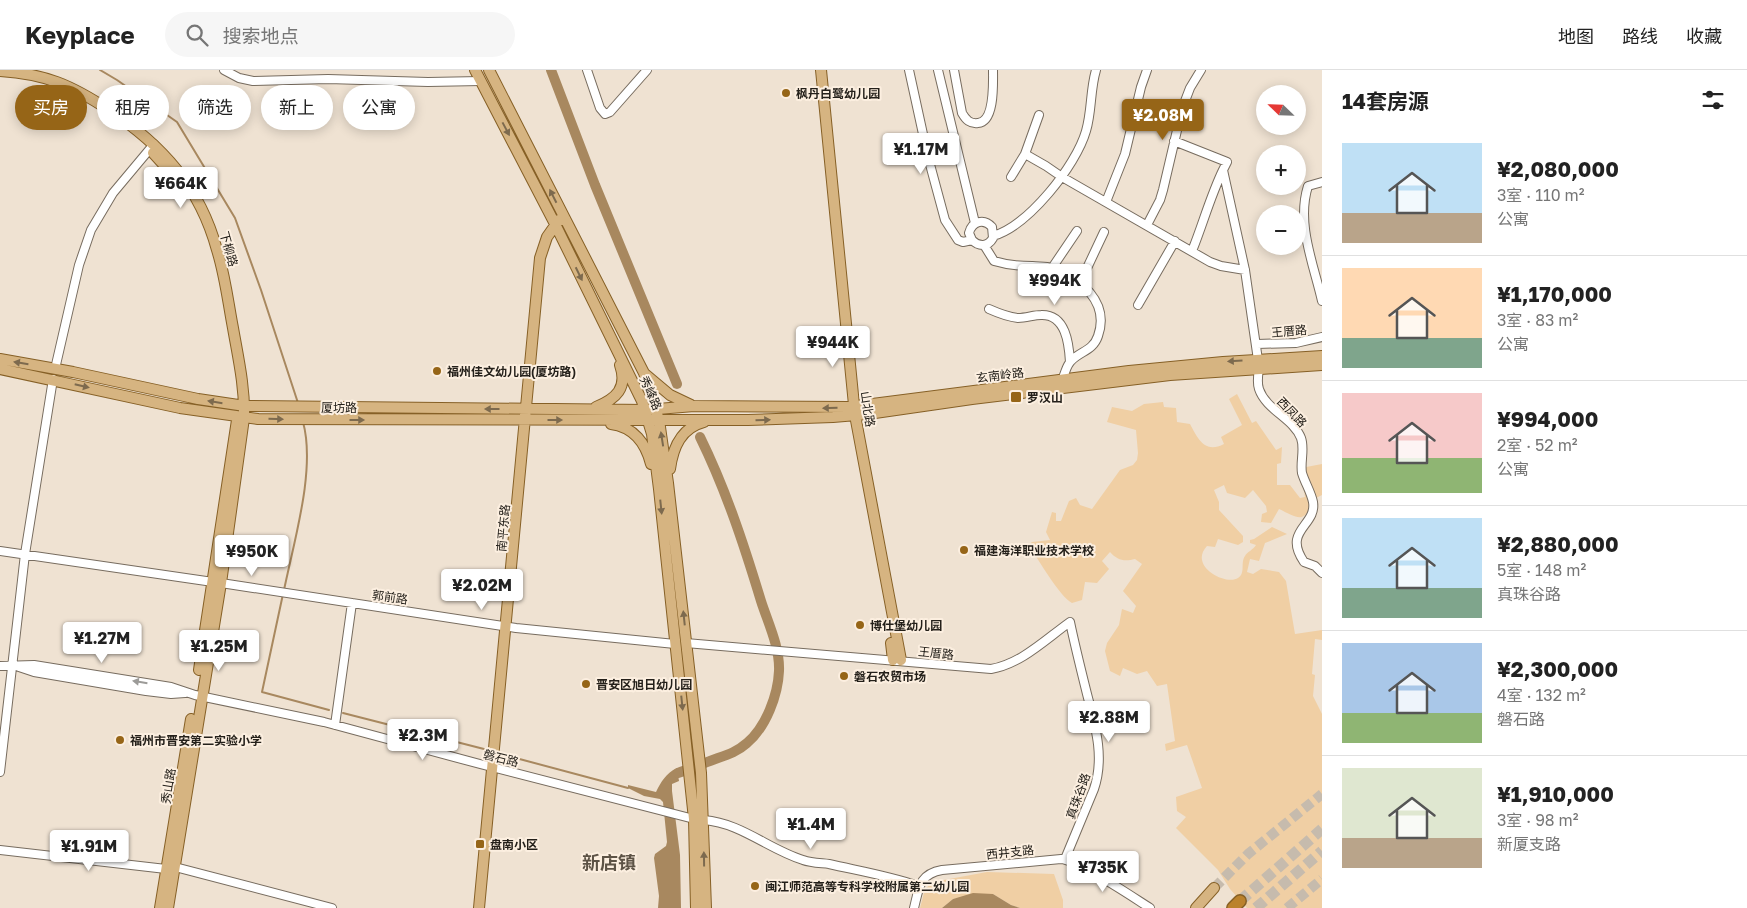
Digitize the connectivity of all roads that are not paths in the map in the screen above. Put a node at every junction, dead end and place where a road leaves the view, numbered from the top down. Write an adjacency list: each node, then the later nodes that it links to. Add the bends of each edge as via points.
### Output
1 (224, 70): 17 (street, via 253,81)
2 (475, 70): 17 (main road, 秀峰路)
3 (489, 70): 27 (main road, 秀峰路, one-way to 3)
4 (587, 70): 5 (street, via 605,114)
5 (647, 70)
6 (815, 70): 60 (main road, 山北路)
7 (821, 70): 60 (main road, 山北路)
8 (909, 70): 33 (street, via 945,220 958,240)
9 (938, 70): 28 (street)
10 (954, 70): 11 (street, via 962,114 971,123 980,123 990,112)
11 (993, 70)
12 (1096, 70): 23 (street, via 1084,138)
13 (1147, 70): 26 (street, via 1125,154)
14 (1201, 70): 19 (street, via 1184,102)
15 (0, 71): 20 (main road, 下柳路, via 40,76 68,86 123,119)
16 (0, 78): 20 (main road, 下柳路, via 34,81 74,96)
17 (481, 81): 27 (main road, 秀峰路, one-way to 27)
18 (1039, 115): 21 (street)
19 (1174, 141): 22 (street, via 1226,162); 29 (street, via 1162,194)
20 (152, 147): 54 (street, via 113,193 91,230 79,265); 57 (main road, 下柳路, via 182,174 214,238 224,275 241,375)
21 (1025, 154): 23 (street); 24 (street)
22 (1223, 170): 36 (street); 38 (street)
23 (1062, 177): 26 (street); 32 (street, via 1021,222)
24 (1011, 178)
25 (1322, 182): 40 (street, via 1308,186 1304,203 1306,233)
26 (1106, 202): 29 (street)
27 (560, 222): 45 (main road, 秀峰路, one-way to 45); 53 (main road, 秀峰路); 61 (main road, 南平东路, via 547,237 540,258)
28 (975, 224): 32 (street, via 988,223); 33 (street, via 969,233)
29 (1147, 224): 34 (street)
30 (1077, 231): 37 (street)
31 (1104, 232): 39 (street)
32 (993, 236): 35 (street)
33 (972, 240): 35 (street)
34 (1175, 241): 36 (street); 41 (street)
35 (984, 245): 37 (street, via 994,261)
36 (1192, 251): 38 (street, via 1215,264)
37 (1052, 268): 39 (street)
38 (1245, 270): 44 (street)
39 (1080, 283): 48 (street, via 1095,297 1100,326 1098,337 1090,349)
40 (1322, 301)
41 (1138, 304)
42 (989, 309): 48 (street, via 1013,318 1049,315 1064,330)
43 (1322, 337): 44 (street, 王厝路, via 1296,343)
44 (1256, 344): 50 (street)
45 (615, 347): 58 (main road, via 622,372 621,387 611,400); 59 (main road, 秀峰路)
46 (1322, 356): 49 (main road, 玄南岭路)
47 (0, 359): 54 (main road, 厦坊路, one-way to 47)
48 (1070, 362): 55 (street)
49 (1302, 362): 50 (main road, 玄南岭路); 51 (main road, 玄南岭路)
50 (1258, 365): 60 (main road, 玄南岭路); 72 (street, 西凤路, via 1260,392 1274,410 1296,429 1302,440 1302,472 1313,507 1296,546 1304,562)
51 (1322, 365)
52 (0, 369): 54 (main road, 厦坊路)
53 (644, 373): 56 (main road); 59 (main road, 秀峰路)
54 (54, 374): 57 (main road, 厦坊路, one-way to 54); 62 (main road, 厦坊路, one-way to 62, via 180,408); 71 (street)
55 (1064, 375)
56 (679, 404): 59 (main road, 厦坊路); 60 (main road, 玄南岭路, one-way to 56)
57 (241, 406): 61 (main road, 厦坊路, one-way to 57); 62 (main road, 下柳路)
58 (592, 409): 59 (main road, 厦坊路); 61 (main road, 厦坊路)
59 (651, 409): 64 (main road, 秀峰路)
60 (852, 411): 66 (main road, 玄南岭路, one-way to 60); 79 (main road, 山北路)
61 (528, 414): 62 (main road, 厦坊路, one-way to 61, via 305,420); 63 (main road, 厦坊路, one-way to 63); 76 (main road, 南平东路)
62 (241, 417): 67 (main road, 下柳路)
63 (594, 420): 64 (main road, 厦坊路); 69 (main road, via 621,426 636,435 647,451)
64 (654, 420): 65 (main road, 厦坊路); 68 (main road, 秀峰路, one-way to 64); 69 (main road, 秀峰路)
65 (684, 420): 66 (main road, 玄南岭路)
66 (714, 420): 68 (main road, via 696,425 681,438 674,451)
67 (240, 431): 73 (main road, 秀山路)
68 (668, 483): 77 (main road, 秀峰路, one-way to 68)
69 (659, 489): 78 (main road, 秀峰路, one-way to 78)
70 (0, 551): 71 (street, 郭前路)
71 (25, 554): 73 (street, 郭前路); 80 (street)
72 (1322, 573)
73 (217, 583): 74 (street, 郭前路); 82 (main road, 秀山路)
74 (352, 603): 76 (street, 郭前路); 83 (street)
75 (1070, 622): 79 (street, 王厝路, via 1018,659 999,667 982,669); 88 (street, 真珠谷路, via 1100,761 1098,778)
76 (509, 626): 78 (street, 郭前路); 84 (main road, 南平东路)
77 (686, 643): 79 (street, 王厝路); 86 (main road, 秀峰路, via 701,773)
78 (675, 644): 86 (main road, 秀峰路, one-way to 86, via 690,779)
79 (897, 660)
80 (12, 665): 81 (street); 82 (street, 磐石路, via 34,672 146,692); 85 (street)
81 (0, 666)
82 (195, 695): 83 (street, 磐石路); 89 (main road, 秀山路)
83 (335, 725): 84 (street, 磐石路)
84 (496, 768): 86 (street, 磐石路); 95 (main road, 南平东路); 96 (main road, 南平东路)
85 (0, 772)
86 (699, 820): 90 (street, via 718,821 735,827 805,861); 97 (main road); 98 (main road, one-way to 86)
87 (0, 850): 89 (street)
88 (1065, 859): 90 (street, 西井支路, via 942,870 929,874); 100 (street)
89 (171, 868): 92 (main road, 秀山路); 93 (main road, 秀山路); 94 (street)
90 (919, 886): 99 (street)
91 (1214, 888): 101 (main road)
92 (160, 908)
93 (168, 908)
94 (332, 908)
95 (479, 908)
96 (484, 908)
97 (695, 908)
98 (706, 908)
99 (914, 908)
100 (1150, 908)
101 (1196, 908)

